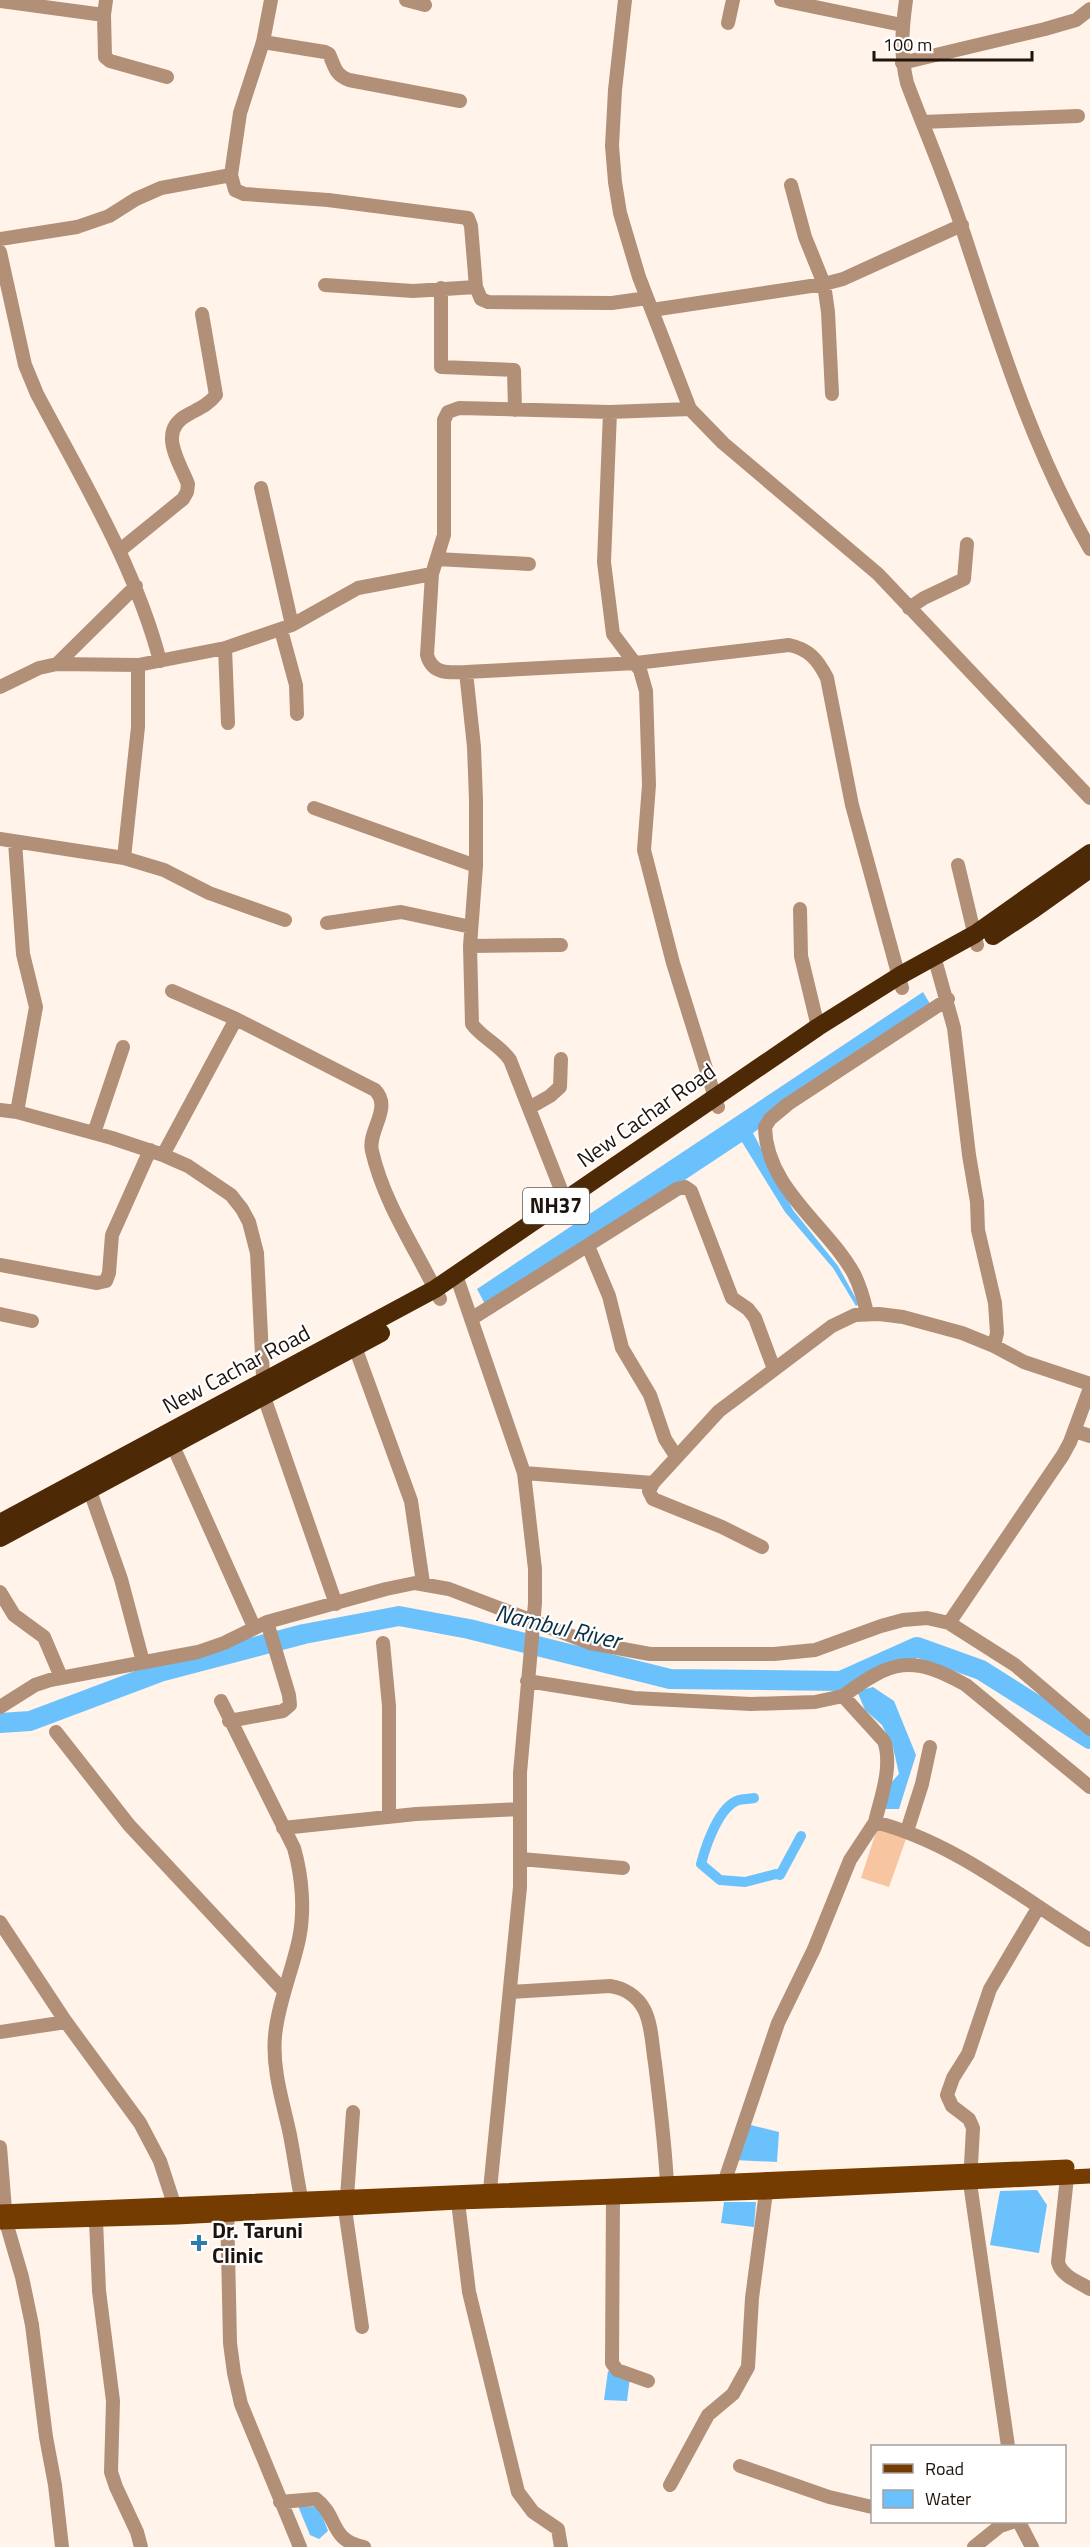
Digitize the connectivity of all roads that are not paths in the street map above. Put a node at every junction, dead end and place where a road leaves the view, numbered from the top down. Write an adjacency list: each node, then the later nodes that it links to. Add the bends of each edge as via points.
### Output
1 (0, 0): 10 (street); 12 (street)
2 (106, 0): 12 (street)
3 (271, 0): 15 (street)
4 (406, 0): 9 (street)
5 (625, 0): 30 (street, via 612,146 620,213)
6 (733, 0): 13 (street)
7 (781, 0): 14 (street)
8 (906, 0): 14 (street)
9 (425, 5)
10 (0, 7)
11 (1090, 9): 16 (street, via 1076,20)
12 (105, 15): 17 (street, via 105,57 110,62)
13 (728, 23)
14 (902, 25): 16 (street)
15 (263, 42): 18 (street, via 325,52 335,72 349,80); 21 (street, via 240,113)
16 (902, 63): 20 (street)
17 (167, 76)
18 (459, 101)
19 (1078, 116): 20 (street)
20 (922, 122): 23 (street)
21 (231, 176): 24 (street, via 161,188 85,225); 28 (street, via 236,190 244,194 468,218)
22 (791, 185): 26 (street, via 805,237)
23 (962, 225): 26 (street, via 859,273); 37 (street, via 1020,402 1066,507)
24 (0, 239)
25 (0, 254): 40 (street, via 25,365)
26 (824, 284): 30 (street); 32 (street)
27 (325, 285): 29 (street, via 412,291)
28 (476, 287): 29 (street); 30 (street, via 481,298 496,303)
29 (441, 288): 34 (street, via 441,367 514,370)
30 (649, 304): 33 (street)
31 (202, 314): 40 (street, via 216,395 209,404 178,419 173,426 171,440 188,484 187,492)
32 (832, 394)
33 (690, 409): 35 (street); 45 (street, via 723,443 878,574)
34 (514, 410): 35 (street); 41 (street, via 459,408 448,412 444,420 444,536)
35 (610, 412): 49 (street, via 604,562 613,634)
36 (261, 488): 46 (street)
37 (1086, 533): 39 (street)
38 (967, 544): 45 (street, via 964,579)
39 (1090, 549)
40 (119, 551): 44 (street)
41 (437, 559): 42 (street); 43 (street)
42 (528, 564)
43 (432, 574): 46 (street, via 358,588); 52 (street, via 427,655 430,664 447,673)
44 (136, 586): 48 (street); 50 (street)
45 (909, 608): 56 (street)
46 (286, 628): 47 (street); 54 (street)
47 (225, 648): 48 (street); 55 (street)
48 (160, 661): 51 (street)
49 (636, 663): 52 (street); 73 (street, via 789,645 802,648 817,659 827,678 852,805); 80 (street, via 646,691 649,792 644,850 672,963)
50 (57, 664): 51 (street); 53 (street, via 39,668)
51 (138, 665): 61 (street, via 138,727)
52 (466, 672): 63 (street, via 474,747)
53 (0, 687)
54 (297, 714)
55 (228, 723)
56 (1090, 798)
57 (314, 808): 63 (street)
58 (0, 839): 59 (street)
59 (15, 842): 61 (street); 83 (street, via 23,954 36,1007)
60 (1090, 853): 69 (highway, New Cachar Road / NH37)
61 (124, 858): 66 (street, via 164,870 209,893)
62 (958, 865): 69 (street)
63 (476, 866): 68 (street)
64 (1090, 869): 69 (highway, New Cachar Road / NH37, via 1034,909)
65 (800, 909): 77 (street, via 801,956)
66 (285, 920)
67 (327, 923): 68 (street, via 401,912)
68 (471, 927): 71 (street)
69 (976, 940): 72 (highway, New Cachar Road / NH37)
70 (561, 945): 71 (street)
71 (470, 946): 81 (street, via 472,1024 505,1052)
72 (936, 961): 73 (highway, New Cachar Road / NH37); 75 (street)
73 (901, 982): 77 (highway, New Cachar Road / NH37); 80 (highway, New Cachar Road / NH37)
74 (172, 991): 76 (street)
75 (948, 999): 92 (street, via 788,1104 765,1127 771,1157 783,1180 854,1274); 96 (street, via 958,1050 979,1239 995,1303)
76 (236, 1019): 86 (street); 91 (street, via 380,1095 381,1108 371,1143 374,1158 397,1218)
77 (818, 1027): 80 (highway, New Cachar Road / NH37)
78 (123, 1047): 84 (street)
79 (561, 1059): 81 (street, via 560,1087)
80 (716, 1102): 87 (highway, New Cachar Road / NH37)
81 (529, 1108): 87 (street)
82 (0, 1110): 83 (street)
83 (17, 1112): 84 (street)
84 (94, 1133): 85 (street)
85 (150, 1150): 86 (street); 89 (street, via 112,1234 106,1281 97,1283)
86 (164, 1155): 100 (street, via 231,1195 249,1222 256,1253)
87 (567, 1205): 90 (highway, New Cachar Road / NH37)
88 (588, 1246): 94 (street); 98 (street, via 677,1189 688,1189 732,1298 755,1318); 104 (street, via 609,1296 622,1348 650,1395 665,1438)
89 (0, 1265)
90 (458, 1280): 91 (highway, New Cachar Road / NH37); 94 (street)
91 (438, 1294): 97 (highway, New Cachar Road / NH37); 100 (highway, New Cachar Road / NH37)
92 (867, 1313): 96 (street, via 903,1317); 98 (street, via 841,1320)
93 (0, 1314): 95 (street)
94 (471, 1319): 105 (street)
95 (33, 1321)
96 (994, 1346): 99 (street, via 1024,1362)
97 (355, 1347): 100 (highway, New Cachar Road / NH37); 112 (street, via 411,1501)
98 (774, 1369): 104 (street, via 719,1411)
99 (1090, 1386): 101 (street)
100 (263, 1389): 103 (highway, New Cachar Road / NH37); 114 (street)
101 (1074, 1431): 102 (street); 115 (street, via 1063,1455)
102 (1090, 1436)
103 (171, 1439): 107 (highway, New Cachar Road / NH37); 108 (highway, New Cachar Road / NH37); 116 (street)
104 (676, 1456): 106 (street)
105 (524, 1473): 106 (street); 117 (street, via 535,1569)
106 (653, 1483): 111 (street, via 649,1491 653,1498)
107 (90, 1491): 108 (highway, New Cachar Road / NH37); 119 (street, via 122,1579)
108 (62, 1498): 109 (highway, New Cachar Road / NH37); 110 (highway, New Cachar Road / NH37)
109 (0, 1523)
110 (0, 1538)
111 (762, 1547)
112 (423, 1583): 114 (street); 117 (street, via 449,1589)
113 (0, 1592): 120 (street, via 14,1615 44,1637)
114 (336, 1604): 116 (street)
115 (949, 1623): 117 (street, via 927,1618 903,1620 815,1650 704,1655 624,1651); 126 (street, via 1015,1665)
116 (263, 1626): 119 (street, via 198,1652); 125 (street, via 275,1648 290,1706 283,1711)
117 (532, 1628): 121 (street)
118 (383, 1643): 131 (street, via 389,1706)
119 (142, 1662): 120 (street)
120 (61, 1677): 124 (street, via 35,1685)
121 (527, 1680): 122 (street, via 634,1698 752,1704 815,1702); 130 (street)
122 (843, 1696): 129 (street, via 874,1675 900,1664 925,1666 966,1685); 132 (street, via 887,1748 884,1787)
123 (221, 1701): 125 (street)
124 (0, 1707)
125 (229, 1721): 133 (street)
126 (1090, 1729)
127 (56, 1732): 140 (street, via 129,1825)
128 (930, 1747): 134 (street)
129 (1090, 1787)
130 (520, 1809): 131 (street); 135 (street)
131 (389, 1817): 133 (street)
132 (875, 1822): 134 (street); 151 (street, via 850,1860 814,1949 778,2023)
133 (283, 1828): 140 (street, via 299,1864 302,1919)
134 (907, 1831): 137 (street, via 968,1861)
135 (521, 1859): 136 (street); 141 (street)
136 (623, 1868)
137 (1038, 1908): 139 (street); 148 (street, via 990,1989 968,2054 947,2095 951,2106 972,2123)
138 (0, 1922): 142 (street)
139 (1090, 1940)
140 (284, 1990): 154 (street, via 275,2035 275,2066)
141 (510, 1992): 150 (street, via 610,1986 621,1988 640,2002 651,2035 665,2137); 153 (street)
142 (66, 2022): 143 (street); 158 (street, via 149,2137)
143 (0, 2032)
144 (353, 2112): 157 (street)
145 (0, 2147): 160 (street)
146 (1090, 2166): 148 (main road)
147 (1090, 2176): 149 (main road)
148 (970, 2177): 149 (main road); 151 (main road); 152 (main road); 165 (street)
149 (1067, 2177): 162 (street, via 1058,2262 1066,2275)
150 (667, 2184): 151 (main road); 153 (main road)
151 (721, 2188): 152 (main road); 155 (main road)
152 (766, 2192): 167 (street, via 752,2298 748,2367 733,2394 708,2415)
153 (490, 2196): 155 (main road); 156 (main road); 157 (main road)
154 (301, 2198): 157 (main road); 159 (main road)
155 (613, 2198): 164 (street, via 612,2363 617,2370)
156 (458, 2202): 157 (main road); 176 (street, via 471,2301 518,2492 533,2512 558,2529)
157 (346, 2203): 159 (main road); 163 (street)
158 (174, 2204): 159 (main road); 160 (main road)
159 (228, 2208): 161 (main road); 168 (street, via 234,2373 241,2404)
160 (3, 2217): 161 (main road); 172 (street, via 32,2325)
161 (96, 2220): 173 (street, via 99,2291 113,2401 111,2472)
162 (1090, 2289)
163 (362, 2327)
164 (648, 2381)
165 (1008, 2445)
166 (740, 2466): 169 (street, via 829,2497)
167 (670, 2485)
168 (280, 2502): 174 (street); 175 (street, via 316,2499 343,2539)
169 (871, 2506)
170 (1020, 2523): 178 (street)
171 (1006, 2524): 177 (street)
172 (62, 2547)
173 (141, 2547)
174 (300, 2547)
175 (364, 2547)
176 (561, 2547)
177 (974, 2547)
178 (1032, 2547)

